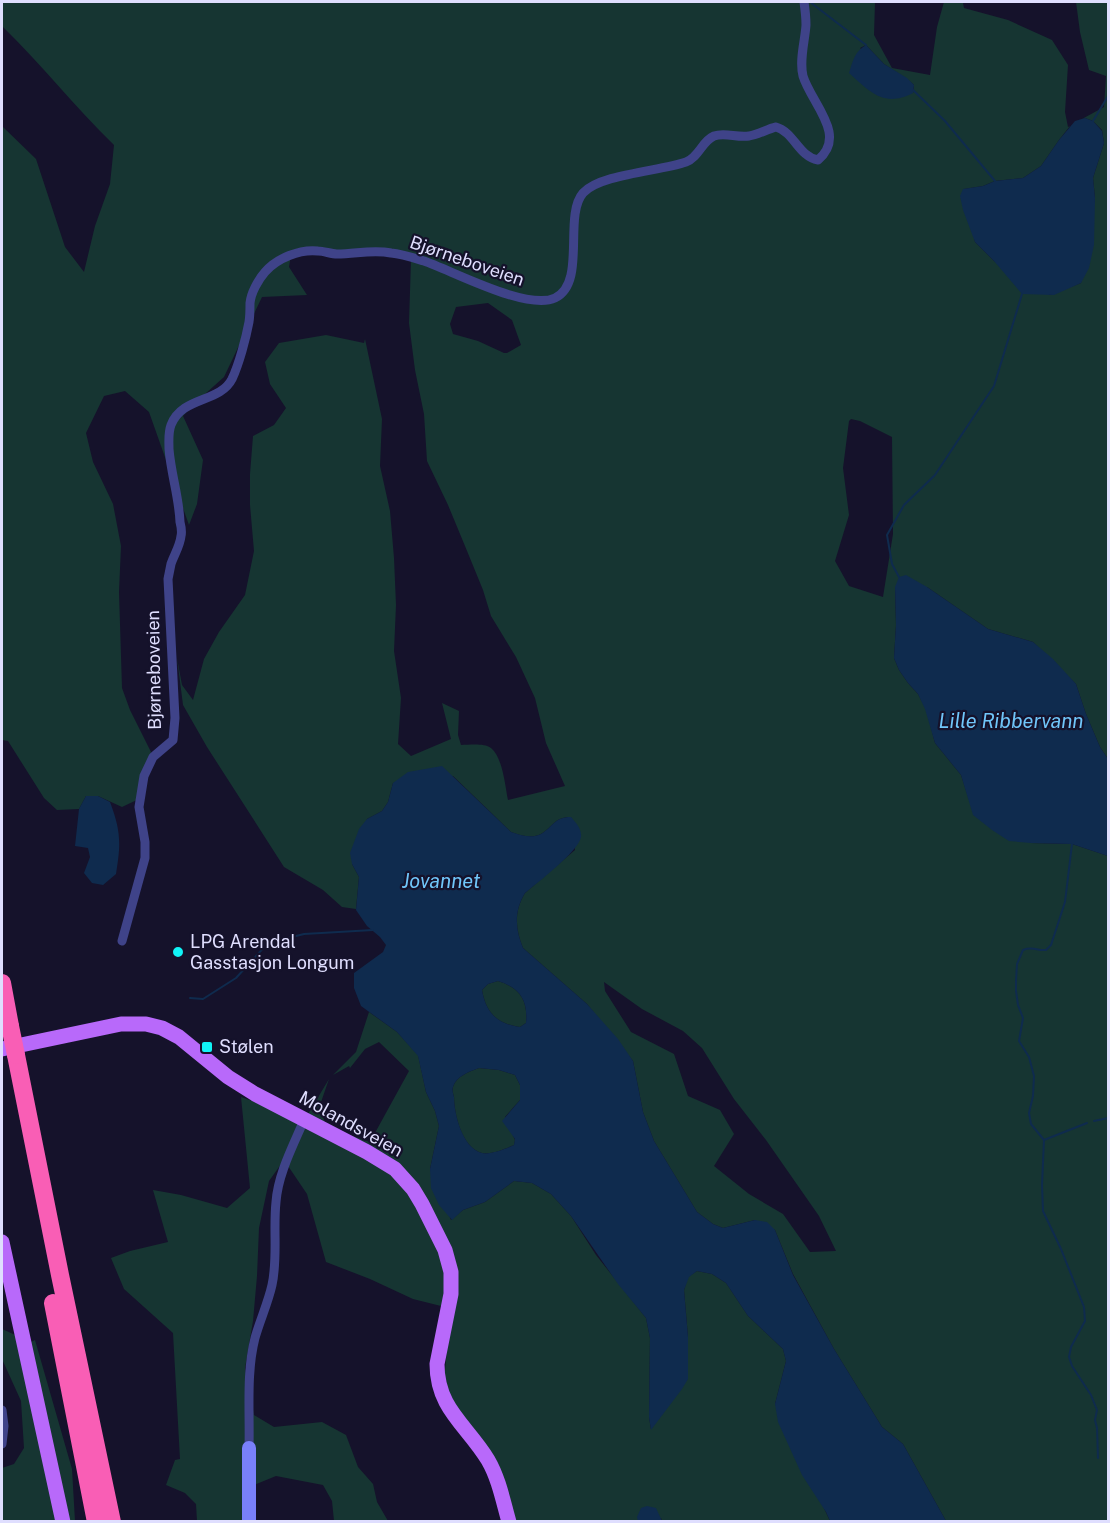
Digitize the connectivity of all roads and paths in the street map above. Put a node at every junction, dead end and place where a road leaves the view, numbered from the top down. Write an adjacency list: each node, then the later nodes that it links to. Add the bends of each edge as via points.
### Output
1 (804, 2): 2 (street, Bjørneboveien, via 803,76 827,123 831,142 825,154 818,160 811,158 776,126 750,136 712,137 683,163 640,171 592,187 579,199 576,211 569,282 553,299 522,298 425,261 374,250 338,254 301,252 283,258 265,271 253,291 247,332 230,382 214,395 179,412 169,436 181,537 168,579 173,740 153,757 144,776 139,807 145,858)
2 (122, 941)
3 (2, 983): 4 (highway, bridge, via 10,1026)
4 (6, 1052): 5 (main road, Molandsveien, via 122,1024 154,1026 179,1037 255,1094); 13 (highway); 14 (highway, via 60,1275)
5 (304, 1120): 10 (street, via 277,1192 272,1285 250,1365); 16 (main road, Molandsveien, via 395,1169 413,1189 435,1227 452,1283 437,1364 439,1388 448,1408 488,1461)
6 (2, 1242): 12 (main road)
7 (2, 1265): 11 (main road)
8 (2, 1410): 9 (street)
9 (2, 1444)
10 (249, 1448): 15 (street)
11 (58, 1521)
12 (63, 1521)
13 (96, 1521)
14 (112, 1521)
15 (249, 1521)
16 (509, 1521)

